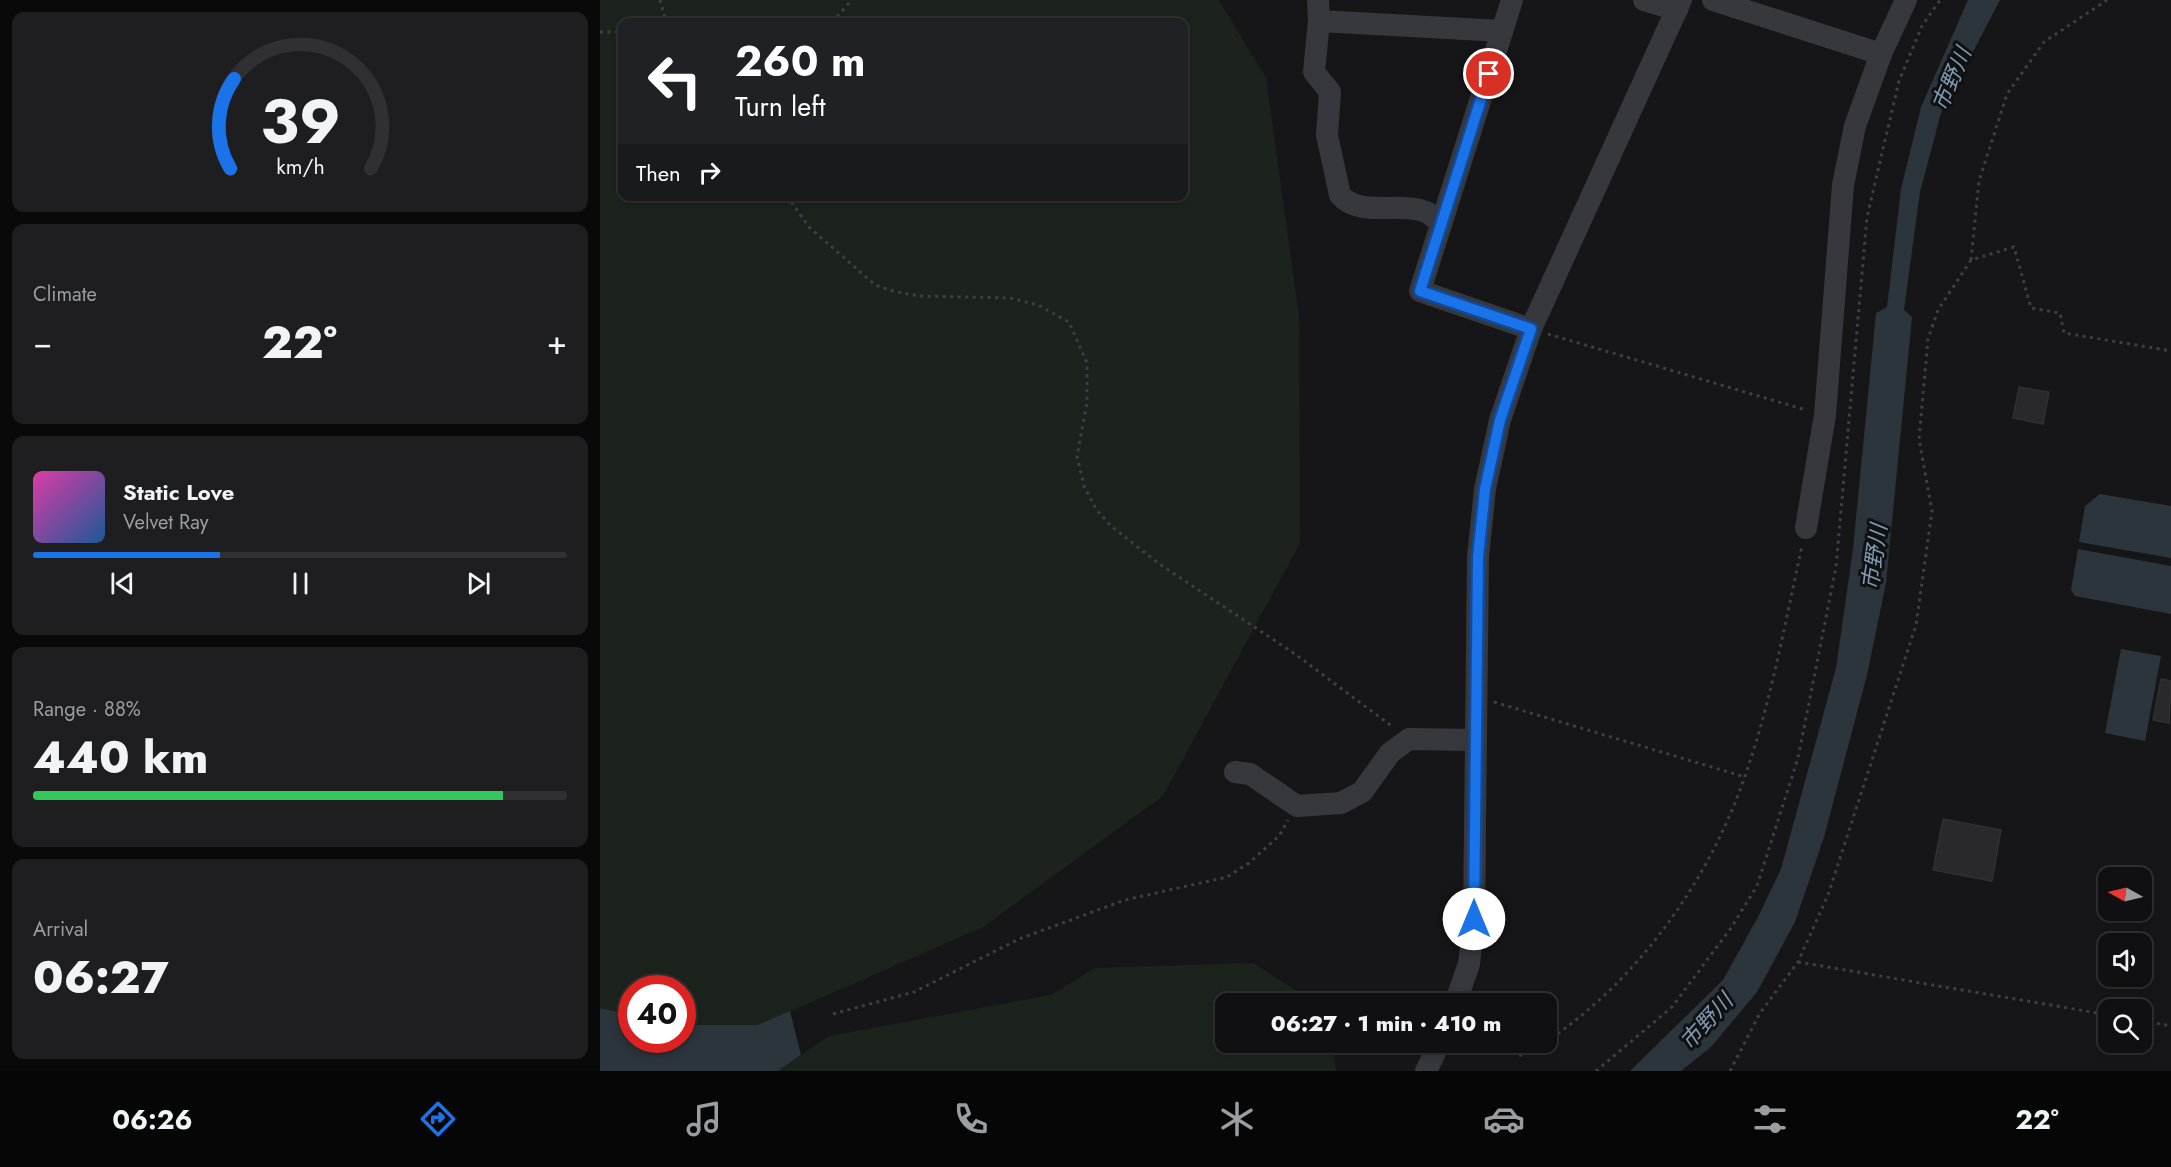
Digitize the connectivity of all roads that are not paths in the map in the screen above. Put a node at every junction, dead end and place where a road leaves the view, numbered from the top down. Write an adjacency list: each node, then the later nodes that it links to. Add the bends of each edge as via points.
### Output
1 (1512, 0): 7 (street)
2 (1644, 0): 5 (street)
3 (1713, 0): 8 (street)
4 (1906, 0): 8 (street)
5 (1679, 5): 10 (street)
6 (1318, 10): 7 (street); 9 (street, via 1314,72 1330,92 1327,135 1340,195 1357,207 1394,206 1427,212)
7 (1502, 31): 9 (street)
8 (1881, 54): 11 (street, via 1856,126 1843,185 1825,415)
9 (1441, 224): 10 (street, via 1420,291)
10 (1531, 329): 12 (street, via 1500,420 1485,489 1478,557)
11 (1806, 528)
12 (1475, 740): 13 (street, via 1409,739 1390,753 1362,792 1341,803 1297,806 1250,774); 14 (street, via 1474,919 1469,964)
13 (1235, 772)
14 (1459, 993)
15 (1435, 1053): 16 (street)
16 (1426, 1071)

